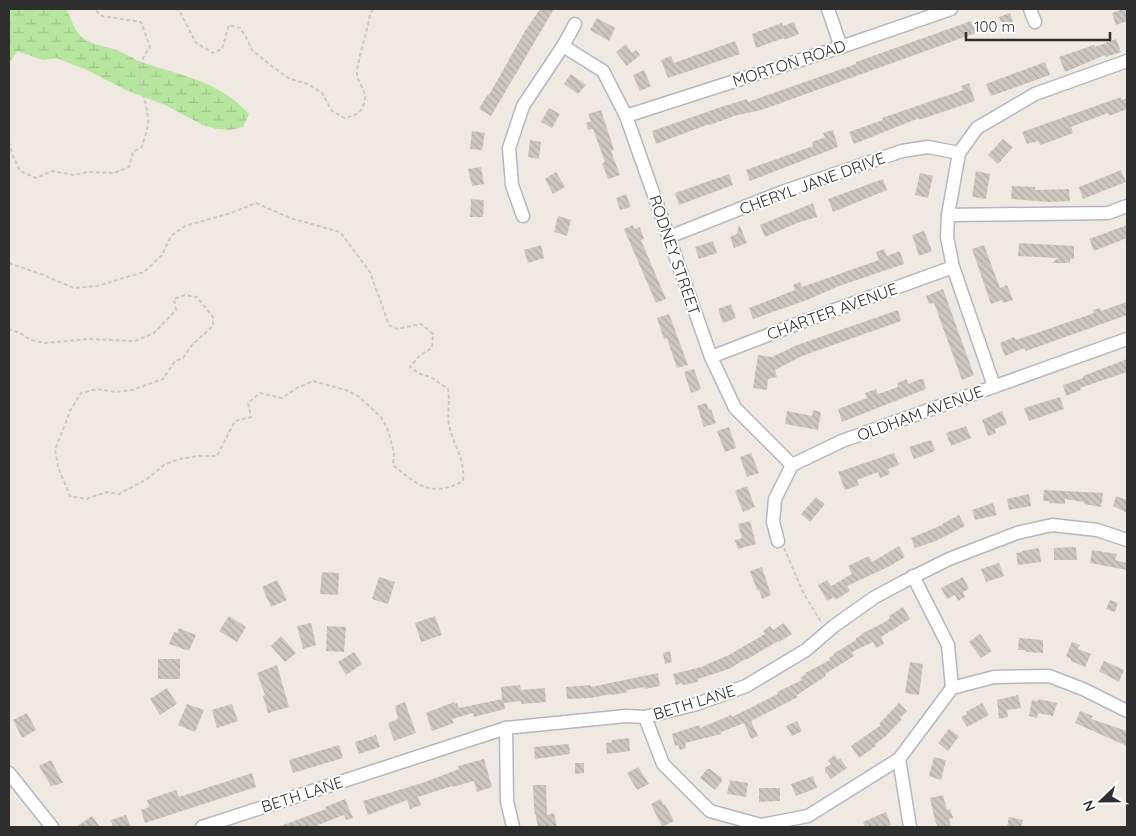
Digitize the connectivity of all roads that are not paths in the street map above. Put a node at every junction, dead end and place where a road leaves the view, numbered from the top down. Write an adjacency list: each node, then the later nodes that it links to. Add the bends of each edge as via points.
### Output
1 (828, 9): 7 (street)
2 (951, 9): 7 (street, MORTON ROAD)
3 (1030, 9): 4 (street)
4 (1035, 22)
5 (575, 24): 6 (street)
6 (563, 46): 9 (street, RODNEY STREET, via 603,71); 13 (street, via 523,106 509,148 512,184)
7 (840, 47): 9 (street, MORTON ROAD)
8 (1127, 60): 10 (street, via 1035,94 977,128)
9 (626, 116): 14 (street, RODNEY STREET)
10 (959, 153): 12 (street); 14 (street, CHERYL JANE DRIVE, via 928,147 902,151 782,192)
11 (1127, 206): 12 (street, via 1108,213)
12 (948, 215): 15 (street, via 947,237)
13 (523, 216)
14 (669, 237): 17 (street, RODNEY STREET)
15 (953, 267): 17 (street, CHARTER AVENUE); 18 (street)
16 (1127, 339): 18 (street, OLDHAM AVENUE)
17 (711, 357): 19 (street, RODNEY STREET, via 736,408)
18 (994, 386): 19 (street, OLDHAM AVENUE, via 842,441)
19 (792, 465): 21 (street, via 775,499 773,522)
20 (1127, 540): 22 (street, BETH LANE, via 1097,530 1052,525 1018,533)
21 (778, 541)
22 (914, 576): 23 (street, via 948,645); 25 (street, BETH LANE, via 875,597 806,650 746,686 697,704)
23 (952, 688): 24 (street, via 994,677 1049,676); 27 (street)
24 (1127, 711)
25 (646, 717): 26 (street, BETH LANE, via 626,716); 27 (street, via 663,764 710,811 761,825 808,816)
26 (506, 728): 30 (street, BETH LANE); 31 (street, via 507,801)
27 (899, 759): 32 (street)
28 (9, 773): 29 (street)
29 (52, 827)
30 (202, 827)
31 (513, 827)
32 (910, 827)

